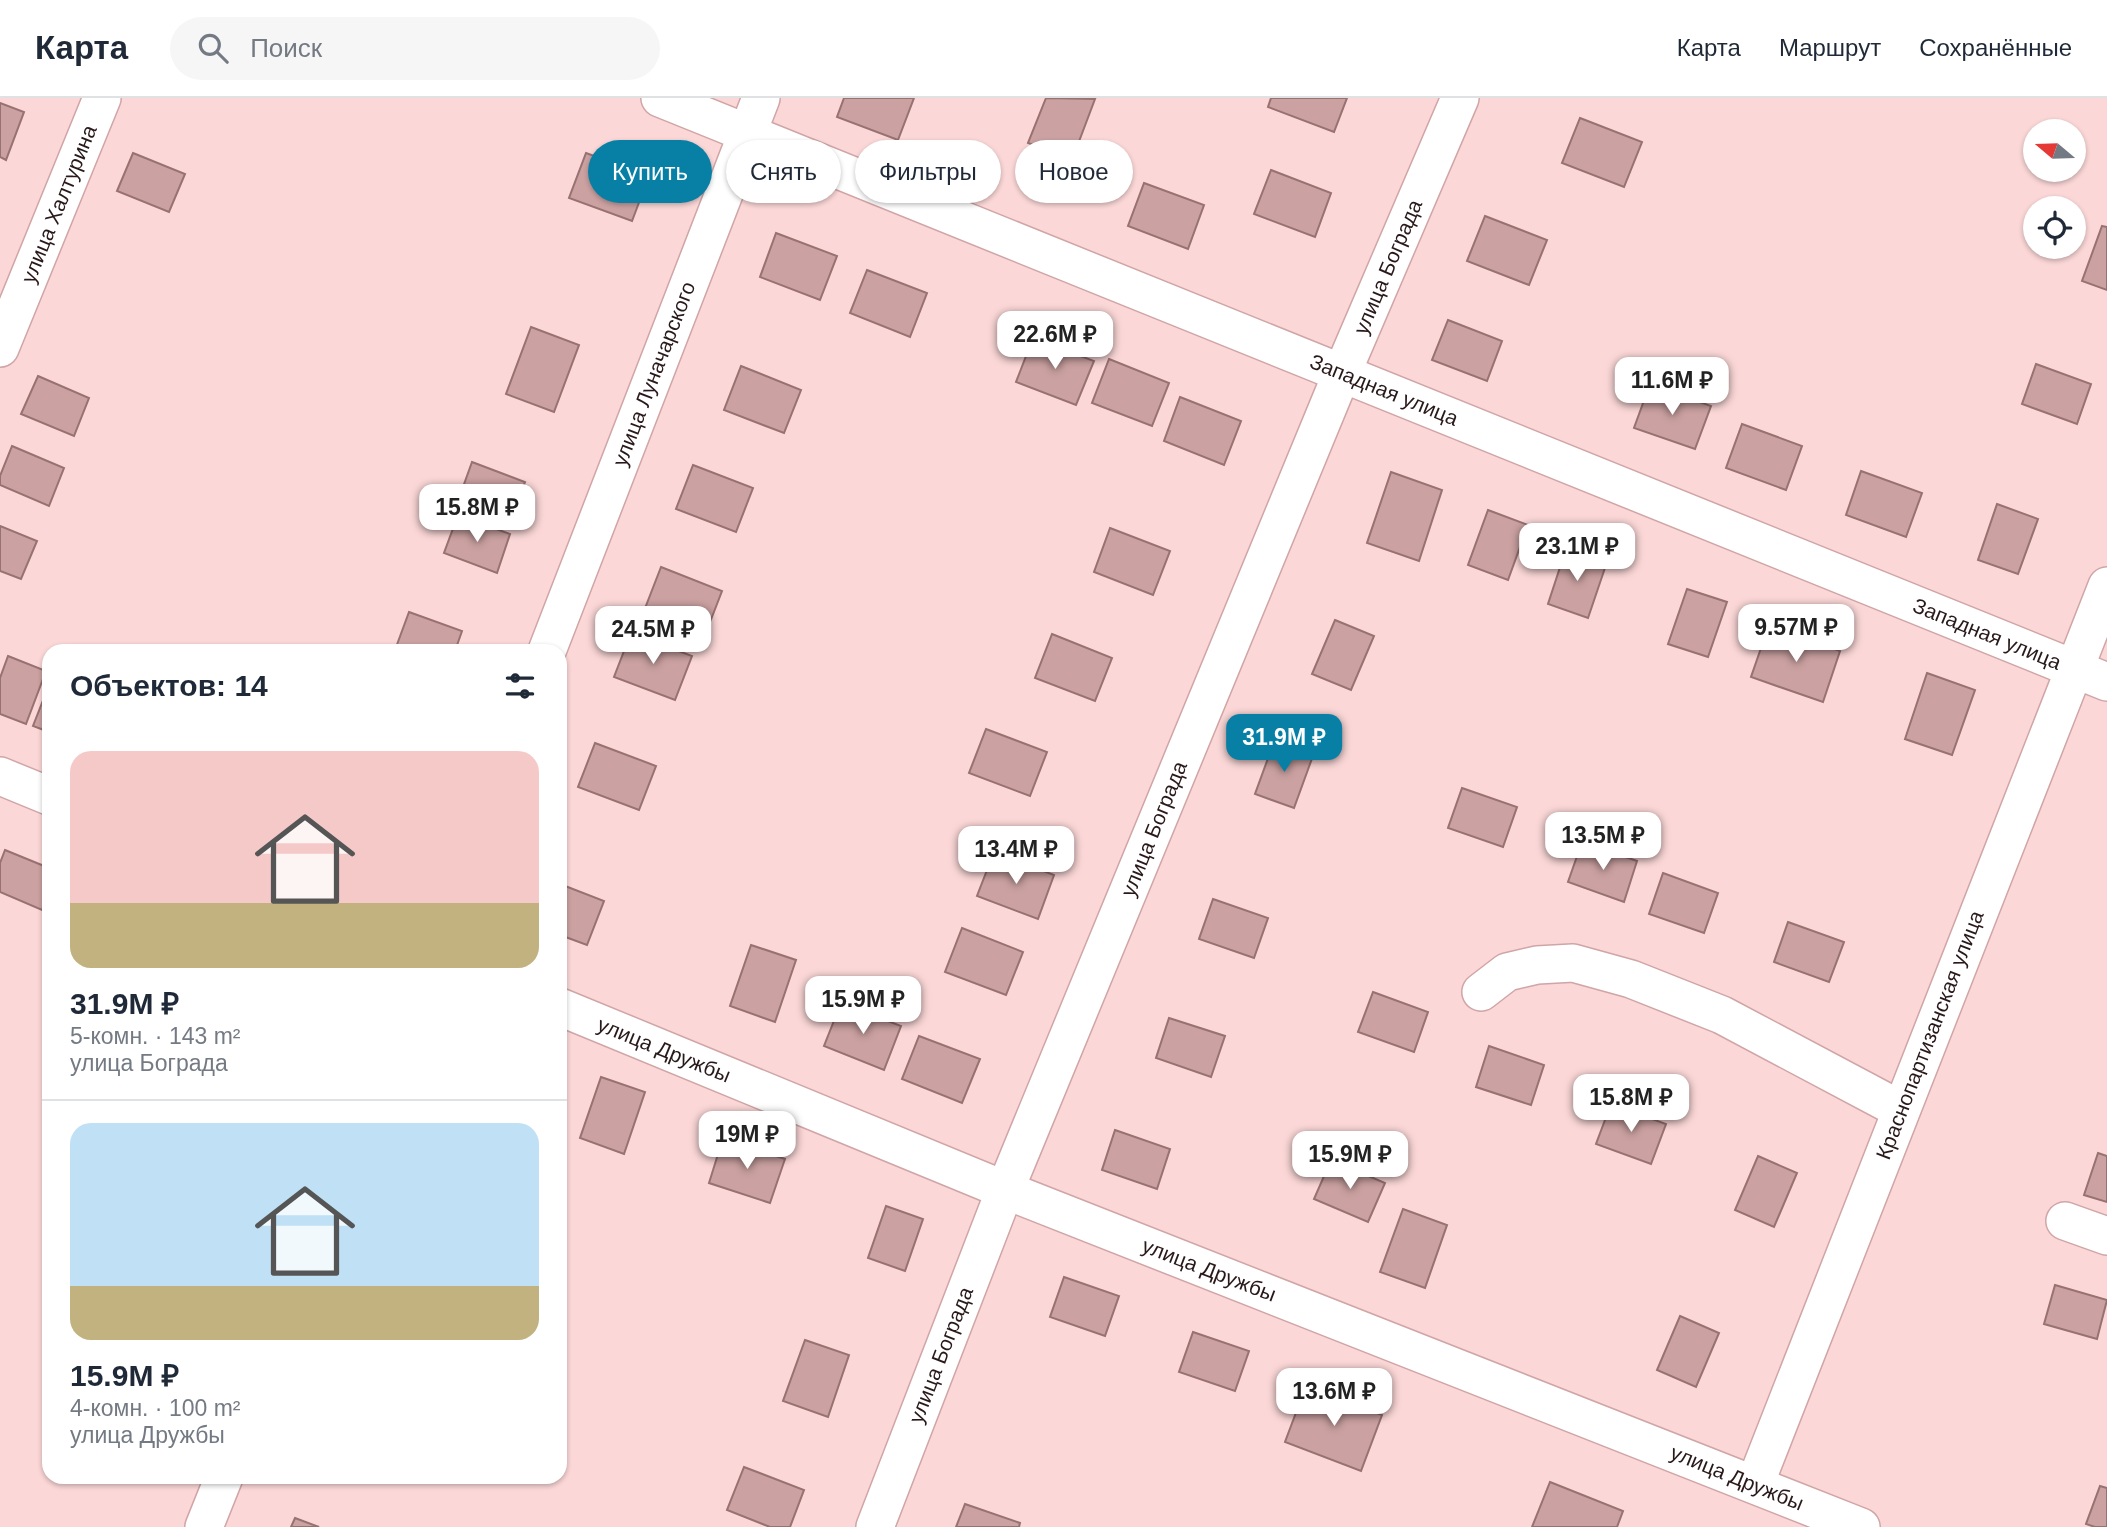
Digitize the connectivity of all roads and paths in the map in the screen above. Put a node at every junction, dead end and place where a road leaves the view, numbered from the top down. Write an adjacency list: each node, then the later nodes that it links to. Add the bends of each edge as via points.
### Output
1 (103, 98): 6 (street, улица Халтурина)
2 (660, 98): 5 (street, Западная улица)
3 (761, 98): 5 (street, улица Луначарского)
4 (1460, 98): 7 (street, улица Бограда)
5 (747, 132): 7 (street, Западная улица); 9 (street, улица Луначарского)
6 (0, 348)
7 (1342, 373): 10 (street, Западная улица); 17 (street, улица Бограда)
8 (2107, 586): 10 (street, Краснопартизанская улица)
9 (550, 644)
10 (2073, 669): 11 (street, Западная улица); 16 (street, Краснопартизанская улица)
11 (2107, 682)
12 (0, 776): 13 (street)
13 (42, 793)
14 (1481, 992): 16 (street, via 1507,972 1537,965 1573,963 1630,979 1722,1015)
15 (567, 1010): 17 (street, улица Дружбы)
16 (1901, 1110): 21 (street, Краснопартизанская улица)
17 (1005, 1191): 21 (street, улица Дружбы); 23 (street, улица Бограда)
18 (2065, 1221): 19 (street)
19 (2107, 1236)
20 (221, 1484): 22 (street)
21 (1755, 1484): 24 (street, улица Дружбы)
22 (204, 1527)
23 (875, 1527)
24 (1861, 1527)

